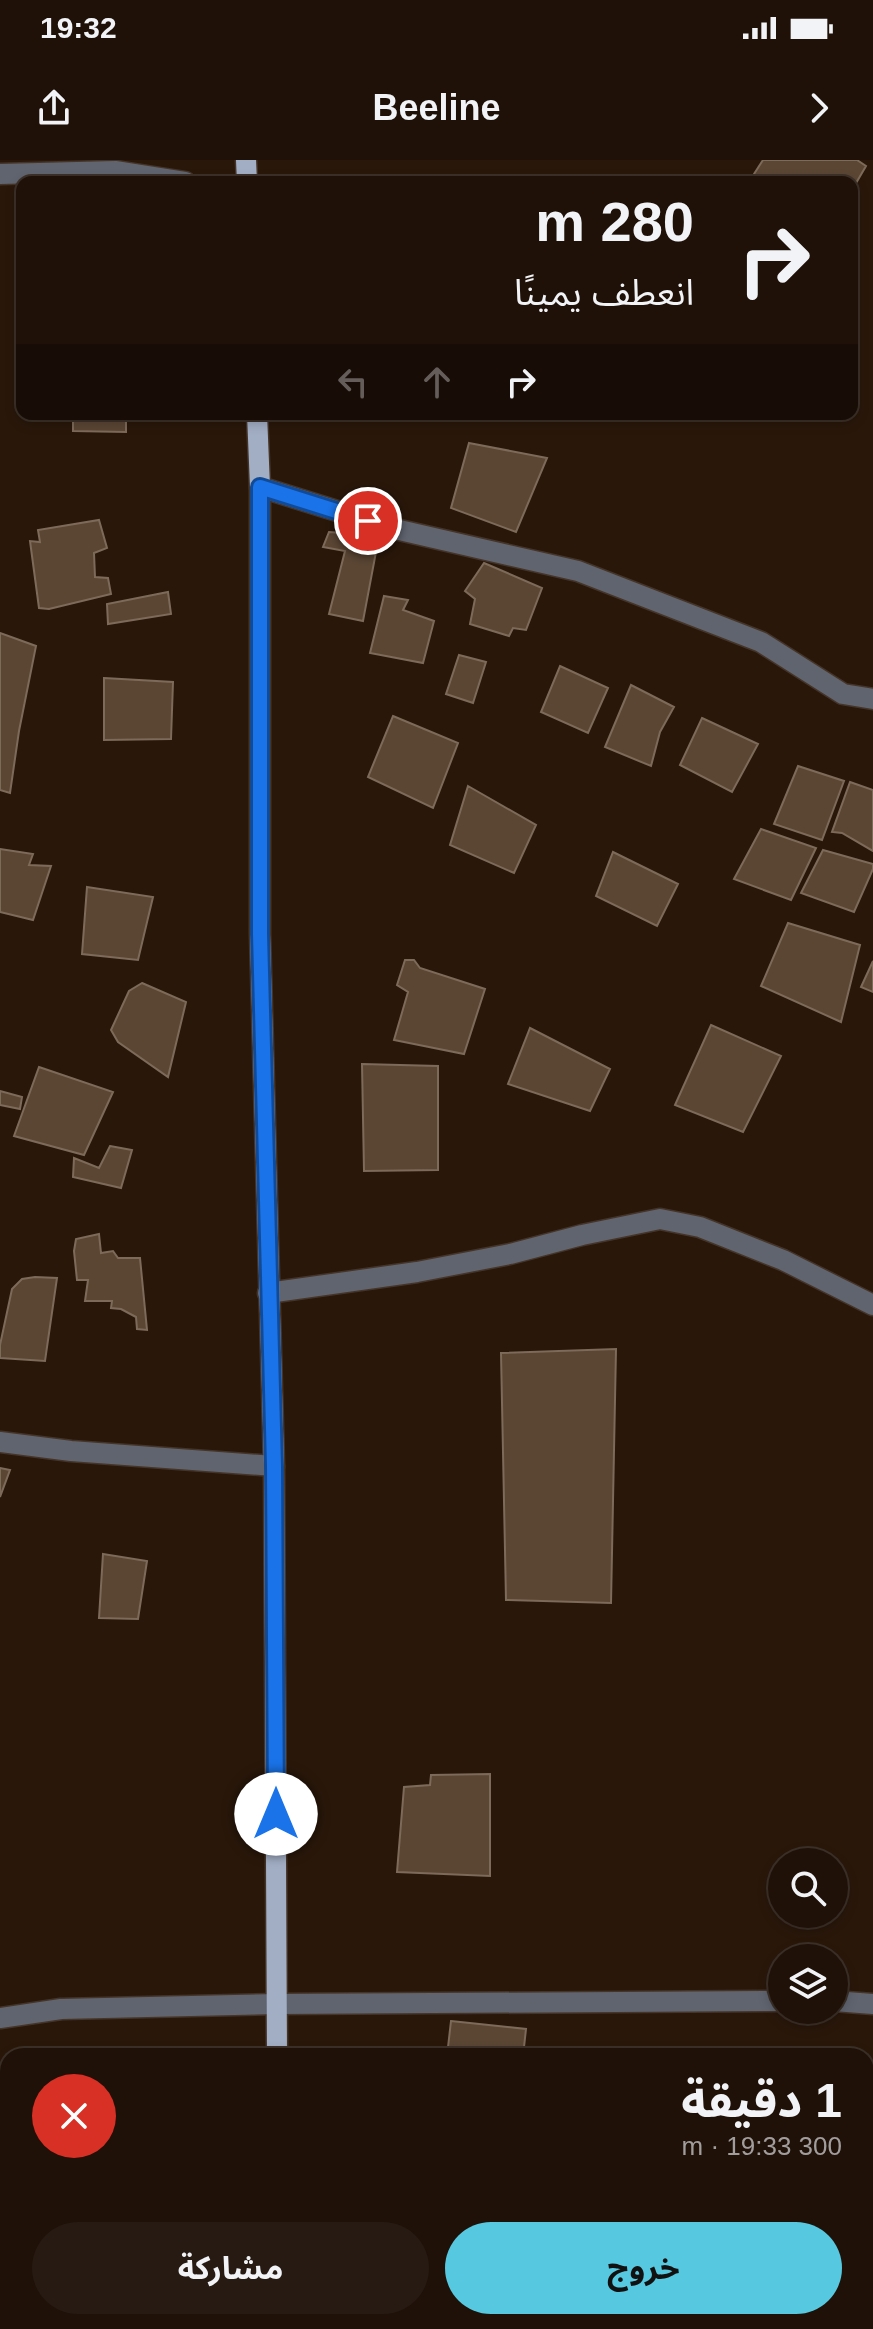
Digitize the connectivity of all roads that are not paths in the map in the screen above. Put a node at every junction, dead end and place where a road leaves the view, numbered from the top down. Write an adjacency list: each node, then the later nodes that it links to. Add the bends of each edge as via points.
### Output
1 (0, 174): 2 (street, via 115,171)
2 (147, 176)
3 (257, 420): 4 (main road)
4 (260, 487): 5 (street, via 395,529 578,571 761,642 843,694); 6 (main road, via 260,934)
5 (873, 699)
6 (268, 1293): 7 (street, via 417,1272 660,1219 700,1227 783,1260); 9 (main road)
7 (873, 1305)
8 (0, 1442): 9 (street)
9 (274, 1466): 12 (main road)
10 (768, 2001): 12 (street)
11 (848, 2002): 13 (street)
12 (277, 2004): 14 (street, via 61,2009); 15 (main road)
13 (873, 2004)
14 (0, 2018)
15 (277, 2048)

